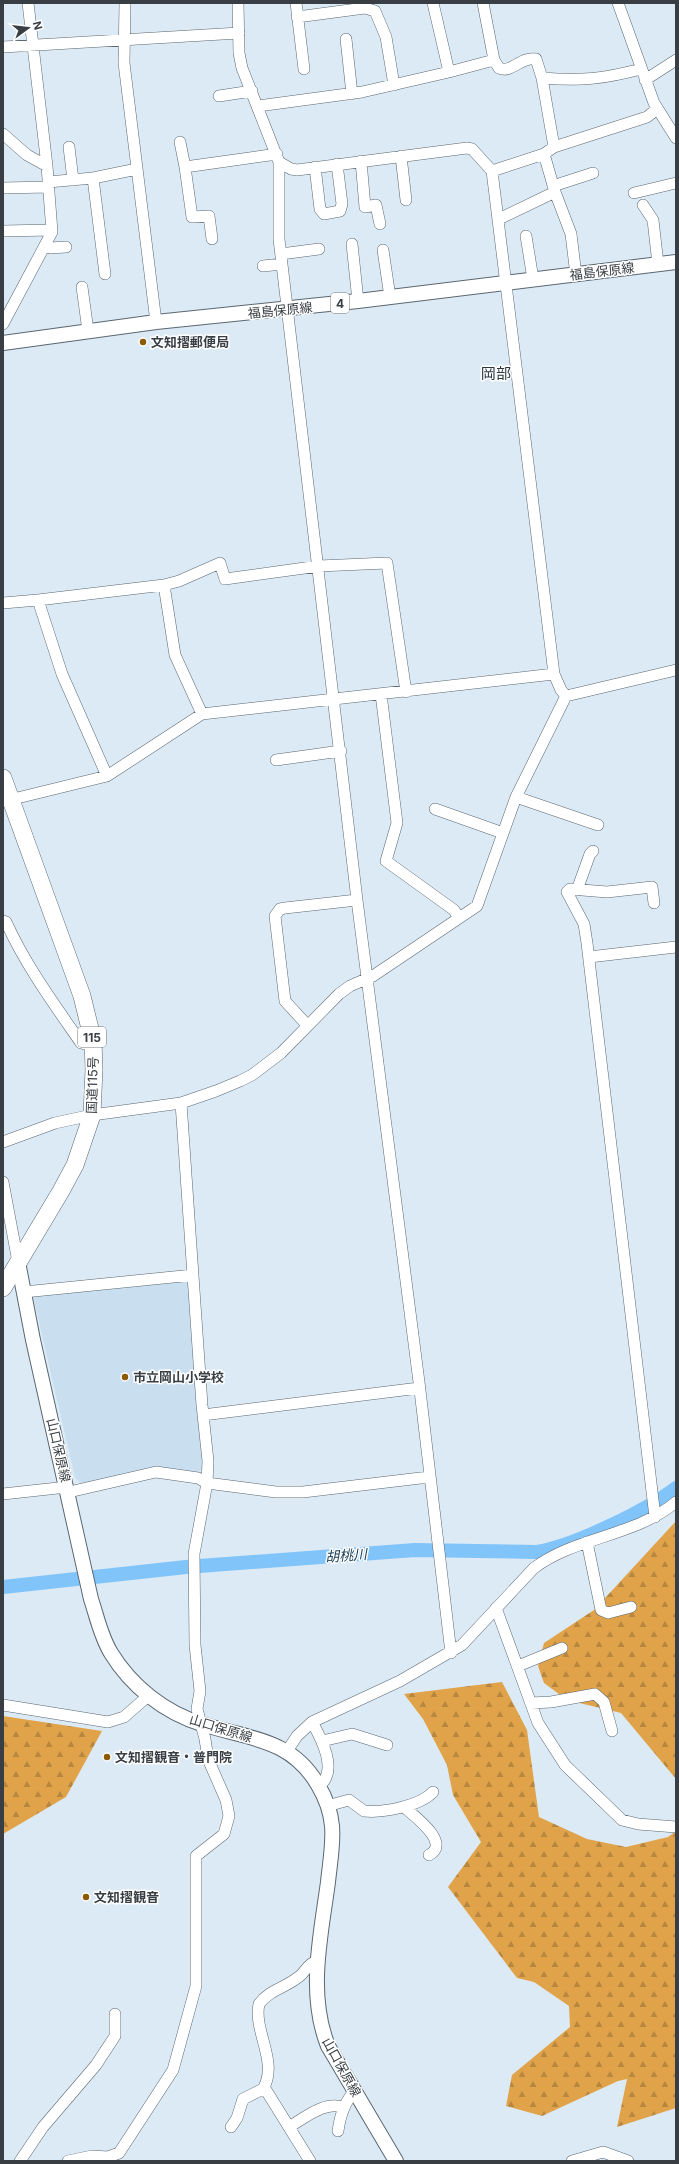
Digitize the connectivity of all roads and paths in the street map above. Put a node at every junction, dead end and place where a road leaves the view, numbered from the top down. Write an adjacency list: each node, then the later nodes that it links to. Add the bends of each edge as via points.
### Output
1 (28, 3): 13 (street)
2 (125, 3): 11 (street)
3 (238, 3): 10 (street)
4 (296, 3): 9 (street)
5 (433, 3): 19 (street)
6 (483, 3): 15 (street)
7 (620, 3): 18 (street)
8 (344, 7): 9 (street); 22 (street, via 375,11 386,37)
9 (297, 17): 17 (street)
10 (238, 33): 11 (street); 23 (street, via 242,68)
11 (124, 38): 13 (street); 41 (street, via 124,63)
12 (346, 39): 24 (street)
13 (33, 44): 14 (street); 38 (street)
14 (3, 46)
15 (494, 60): 19 (street); 20 (street, via 499,68 504,70 527,59 536,59)
16 (676, 60): 21 (street)
17 (304, 69)
18 (641, 69): 20 (street, via 591,80); 21 (street)
19 (449, 72): 22 (street)
20 (542, 78): 32 (street)
21 (645, 80): 27 (street)
22 (394, 85): 24 (street)
23 (252, 91): 25 (street); 26 (street)
24 (352, 94): 26 (street)
25 (219, 96)
26 (258, 106): 35 (street)
27 (657, 109): 29 (street); 32 (street, via 647,117)
28 (3, 134): 38 (street, via 26,155)
29 (676, 138)
30 (180, 142): 39 (street)
31 (69, 147): 45 (street)
32 (554, 147): 33 (street)
33 (544, 154): 42 (street); 49 (street)
34 (401, 156): 36 (street); 42 (street, via 467,148 472,149); 51 (street)
35 (278, 158): 39 (street); 40 (street, via 291,169); 64 (street, via 279,239)
36 (361, 161): 37 (street); 54 (street, via 365,207 376,205)
37 (337, 164): 40 (street); 40 (street, via 342,204 340,211 324,214 320,209)
38 (47, 166): 47 (street)
39 (184, 167): 58 (street, via 192,217 210,216)
40 (315, 167)
41 (137, 169): 44 (street); 76 (street)
42 (492, 171): 53 (street)
43 (593, 173): 49 (street)
44 (93, 178): 45 (street); 68 (street)
45 (73, 180): 47 (street)
46 (676, 183): 50 (street)
47 (48, 185): 48 (street); 55 (street)
48 (3, 188)
49 (554, 189): 53 (street); 69 (street, via 571,234)
50 (634, 192)
51 (406, 200)
52 (643, 205): 66 (street, via 653,220)
53 (499, 218): 71 (street)
54 (380, 224)
55 (51, 230): 56 (street); 60 (street)
56 (3, 231)
57 (526, 236): 70 (street)
58 (212, 239)
59 (352, 244): 74 (street)
60 (45, 245): 61 (street, via 50,248); 77 (street)
61 (66, 247)
62 (319, 249): 64 (street)
63 (383, 250): 73 (street)
64 (282, 259): 67 (street); 75 (street)
65 (676, 262): 66 (main road, 福島保原線 / 4)
66 (658, 264): 69 (main road, 福島保原線 / 4)
67 (263, 266)
68 (105, 274)
69 (576, 275): 70 (main road, 福島保原線 / 4)
70 (533, 279): 71 (main road, 福島保原線 / 4)
71 (507, 283): 73 (main road, 福島保原線 / 4); 85 (street)
72 (82, 288): 78 (street)
73 (390, 297): 74 (main road, 福島保原線 / 4)
74 (358, 301): 75 (main road, 福島保原線 / 4)
75 (288, 309): 76 (main road, 福島保原線 / 4); 80 (street)
76 (156, 322): 78 (main road, 福島保原線 / 4)
77 (3, 324)
78 (88, 331): 79 (main road, 福島保原線 / 4)
79 (3, 343)
80 (319, 566): 81 (street, via 225,579 220,563); 86 (street, via 387,563); 89 (street)
81 (164, 585): 82 (street); 90 (street, via 175,655)
82 (38, 600): 83 (street); 93 (street, via 62,674)
83 (3, 603)
84 (676, 670): 88 (street)
85 (554, 674): 86 (street); 88 (street)
86 (406, 692): 87 (street)
87 (381, 694): 89 (street); 104 (street, via 397,823 386,861 454,910)
88 (566, 696): 95 (street)
89 (335, 699): 90 (street); 91 (street)
90 (202, 714): 93 (street)
91 (341, 751): 92 (street); 102 (street)
92 (276, 760)
93 (107, 776): 96 (street)
94 (3, 778): 96 (highway, 国道115号 / 115)
95 (516, 797): 98 (street); 99 (street)
96 (7, 801): 110 (highway, 国道115号 / 115, via 82,996)
97 (435, 809): 99 (street)
98 (598, 825)
99 (503, 833): 104 (street, via 479,903)
100 (593, 851): 101 (street)
101 (577, 890): 103 (street, via 607,892 652,887); 107 (street, via 570,889 567,892 584,924)
102 (357, 900): 108 (street); 109 (street, via 285,908 275,916 285,1001)
103 (654, 903)
104 (459, 918): 108 (street)
105 (3, 921): 110 (street, via 6,922 20,951 46,992 81,1043)
106 (676, 947): 107 (street)
107 (589, 957): 126 (street)
108 (368, 978): 109 (street, via 360,980 339,994); 119 (street)
109 (308, 1025): 111 (street, via 288,1046 252,1075)
110 (93, 1046): 112 (highway, 国道115号 / 115)
111 (180, 1103): 112 (street); 116 (street)
112 (92, 1115): 113 (street, via 55,1123); 115 (highway, 国道115号 / 115, via 69,1177)
113 (3, 1142)
114 (3, 1182): 115 (street)
115 (18, 1262): 117 (highway, 国道115号 / 115); 118 (main road, 山口保原線)
116 (193, 1275): 118 (street); 120 (street)
117 (3, 1288)
118 (24, 1292): 123 (main road, 山口保原線)
119 (419, 1388): 120 (street); 121 (street)
120 (203, 1415): 122 (street, via 208,1461)
121 (429, 1477): 122 (street, via 303,1492 276,1492); 131 (street)
122 (206, 1483): 123 (street, via 198,1478 156,1472); 137 (street, via 193,1570 195,1645 200,1691 197,1710)
123 (68, 1489): 124 (street); 133 (main road, 山口保原線, via 99,1626 111,1652 126,1674)
124 (3, 1494)
125 (676, 1502): 126 (street)
126 (655, 1517): 127 (street, via 625,1531)
127 (587, 1542): 128 (street, via 601,1610 608,1613); 129 (street, via 538,1565)
128 (631, 1607)
129 (496, 1608): 131 (street, via 466,1642); 132 (street)
130 (562, 1648): 132 (street)
131 (451, 1653): 136 (street, via 362,1700)
132 (518, 1666): 134 (street)
133 (148, 1696): 135 (street, via 124,1717 108,1722); 137 (main road, 山口保原線)
134 (531, 1703): 138 (street, via 595,1694 604,1702); 146 (street, via 538,1723 565,1765 622,1820)
135 (3, 1705)
136 (312, 1722): 139 (street); 141 (street, via 297,1736)
137 (200, 1724): 141 (main road, 山口保原線, via 252,1737); 157 (street, via 208,1759 226,1800 229,1820 224,1834 196,1856 197,1976 176,2061 169,2078 119,2154)
138 (612, 1730)
139 (322, 1741): 140 (street, via 352,1734); 142 (street, via 327,1771)
140 (387, 1745)
141 (287, 1751): 142 (main road, 山口保原線, via 305,1766)
142 (319, 1786): 144 (main road, 山口保原線)
143 (433, 1792): 145 (street, via 428,1798)
144 (328, 1806): 145 (street, via 349,1800 364,1811); 148 (main road, 山口保原線, via 333,1848)
145 (404, 1807): 147 (street, via 433,1834 436,1847)
146 (676, 1827)
147 (430, 1855)
148 (318, 1961): 150 (street, via 308,1966 300,1976 267,1995 259,2004 268,2063 268,2078); 151 (main road, 山口保原線, via 318,2003 324,2036)
149 (115, 2014): 156 (street, via 115,2036 96,2065 43,2127)
150 (264, 2087): 153 (street, via 243,2099); 154 (street)
151 (355, 2091): 152 (street); 159 (main road, 山口保原線)
152 (344, 2108): 154 (street, via 322,2108); 155 (street)
153 (231, 2127)
154 (289, 2128): 158 (street)
155 (338, 2131)
156 (20, 2161)
157 (68, 2161)
158 (310, 2161)
159 (396, 2161)
160 (572, 2161): 161 (street, via 603,2152)
161 (628, 2161)

